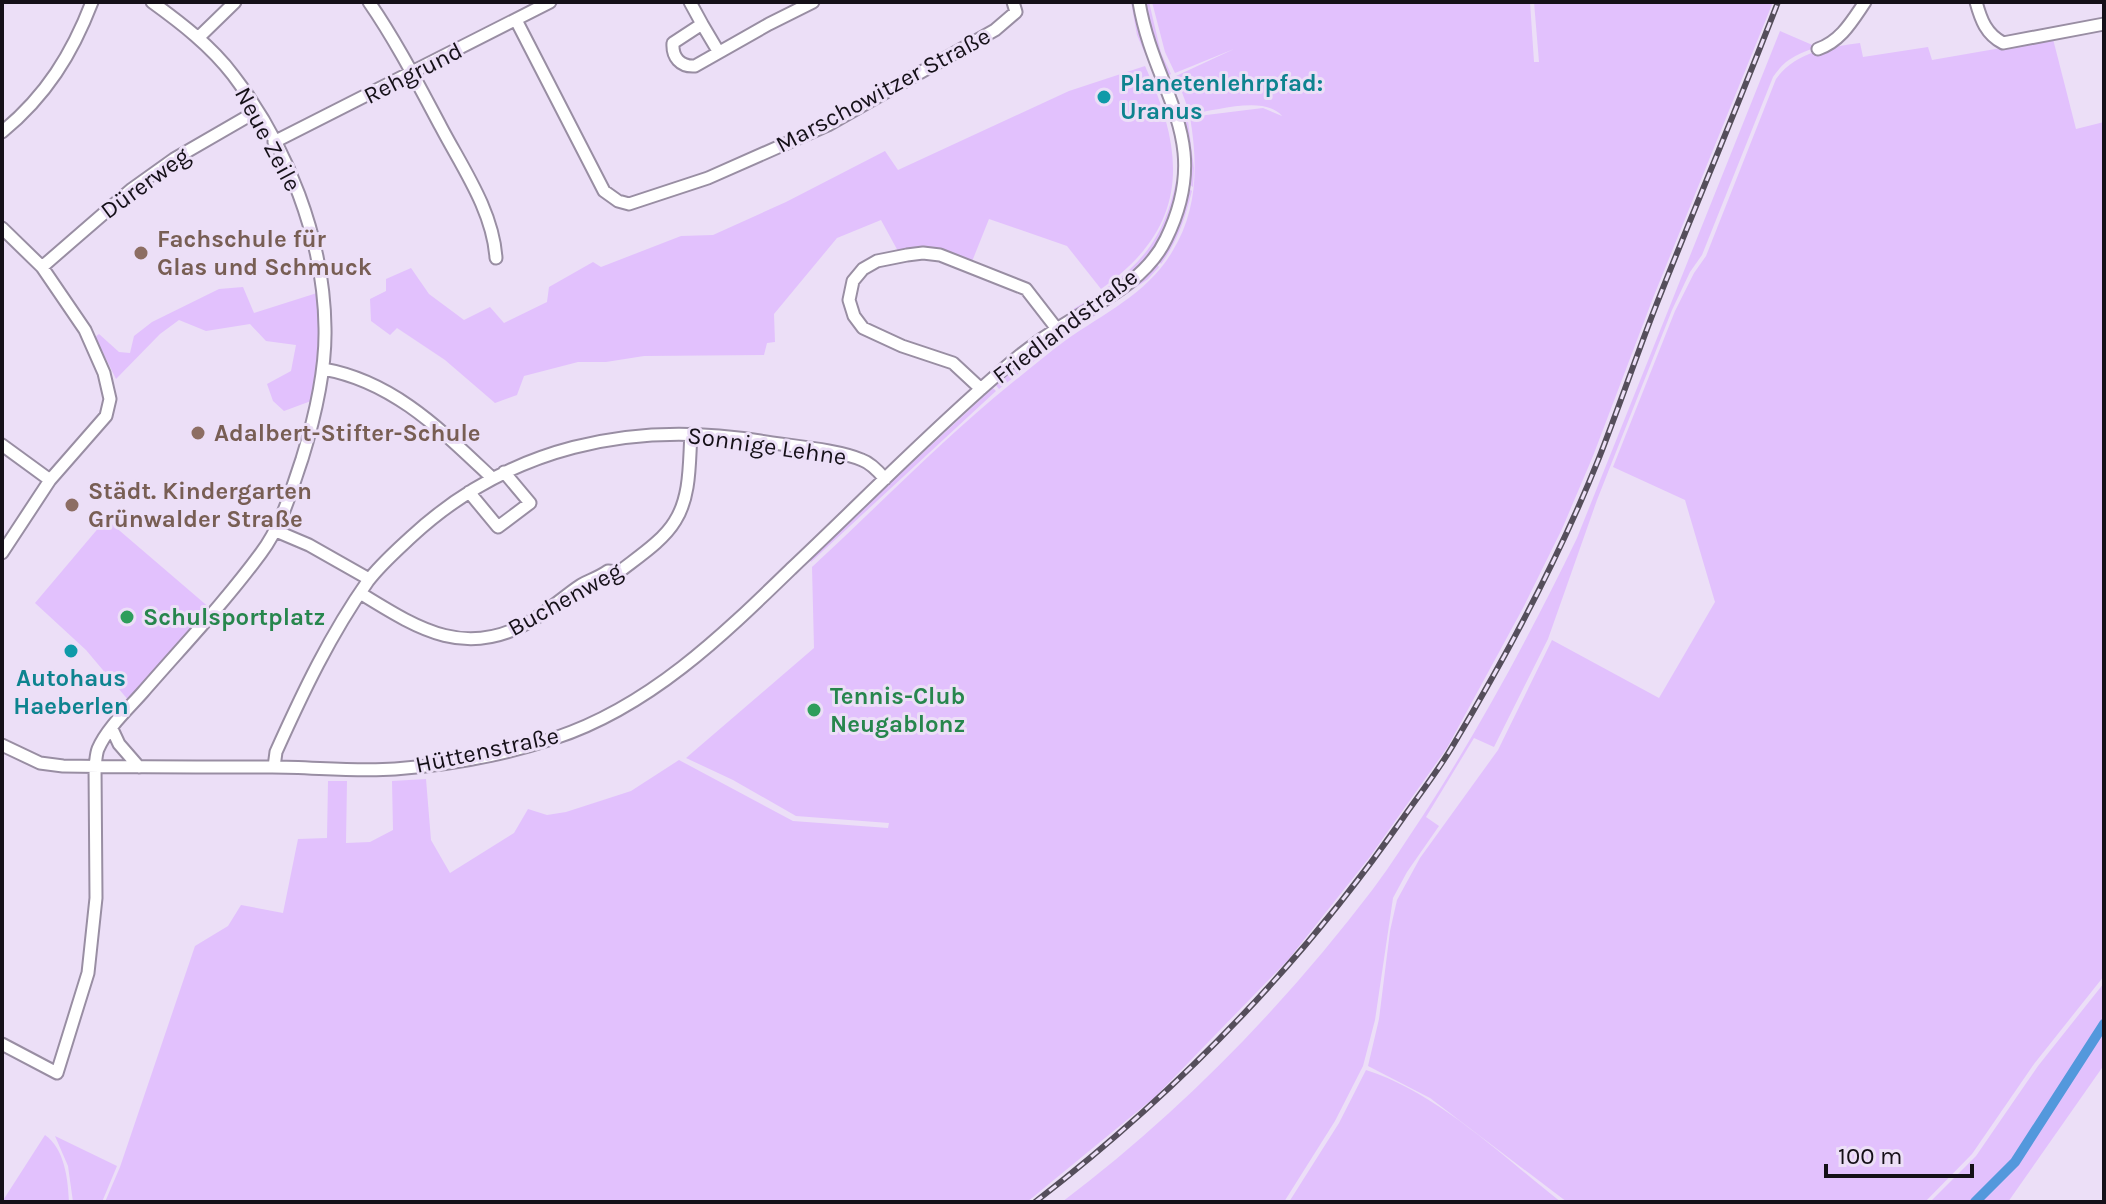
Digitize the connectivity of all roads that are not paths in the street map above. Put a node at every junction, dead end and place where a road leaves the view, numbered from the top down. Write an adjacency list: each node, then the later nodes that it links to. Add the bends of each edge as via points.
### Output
1 (92, 2): 20 (street, via 57,73)
2 (152, 2): 15 (street, Neue Zeile)
3 (235, 2): 15 (street)
4 (369, 2): 18 (street)
5 (550, 2): 12 (street, Rehgrund)
6 (690, 2): 13 (street)
7 (813, 2): 17 (street)
8 (1013, 2): 12 (street, Marschowitzer Straße, via 1016,12 995,30 828,125 708,178 629,204 604,191)
9 (1139, 2): 25 (street, Friedlandstraße, via 1179,119 1185,158 1180,197 1154,257 1115,292)
10 (1865, 2): 16 (street, via 1841,36)
11 (1976, 2): 14 (street, via 1991,37 2003,43)
12 (516, 20): 18 (street, Rehgrund)
13 (702, 24): 17 (street); 17 (street, via 673,43 679,63 695,66)
14 (2104, 24)
15 (198, 38): 19 (street, Neue Zeile)
16 (1818, 49)
17 (718, 51)
18 (412, 73): 21 (street, Rehgrund); 23 (street, via 482,206)
19 (257, 111): 21 (street, Neue Zeile); 24 (street, Dürerweg, via 132,189)
20 (2, 132)
21 (274, 142): 26 (street, Neue Zeile, via 305,211 317,260 325,326)
22 (2, 228): 24 (street)
23 (496, 258)
24 (42, 267): 33 (street, via 85,330 104,373 110,407)
25 (1057, 329): 27 (street, Friedlandstraße); 27 (street, via 1026,289 940,255 892,258 863,269 853,281 849,300 863,328 953,363)
26 (323, 369): 31 (street, via 348,373 392,393); 35 (street, Neue Zeile, via 307,443)
27 (981, 389): 32 (street, Friedlandstraße)
28 (691, 434): 30 (street, Sonnige Lehne, via 588,442); 32 (street, Sonnige Lehne, via 845,455 864,460); 38 (street, Buchenweg, via 687,488 675,521 619,572 608,571 583,584 530,622 495,637 459,639 417,627)
29 (2, 445): 33 (street)
30 (504, 472): 31 (street, Sonnige Lehne); 34 (street, via 530,503 498,527)
31 (491, 477): 34 (street, Sonnige Lehne)
32 (885, 479): 43 (street, Hüttenstraße, via 690,661 594,723 520,748 462,760 394,769)
33 (50, 480): 36 (street)
34 (469, 492): 37 (street, Sonnige Lehne, via 434,516)
35 (276, 531): 37 (street); 39 (street, Neue Zeile)
36 (2, 553)
37 (369, 579): 38 (street, Sonnige Lehne)
38 (360, 593): 43 (street, Sonnige Lehne, via 321,655)
39 (112, 729): 41 (street, Neue Zeile, via 98,748); 42 (street)
40 (2, 745): 41 (street, Hüttenstraße, via 40,763)
41 (95, 766): 42 (street, Hüttenstraße); 44 (street, via 96,898 88,973 57,1073)
42 (139, 767): 43 (street, Hüttenstraße)
43 (274, 767)
44 (3, 1046)

